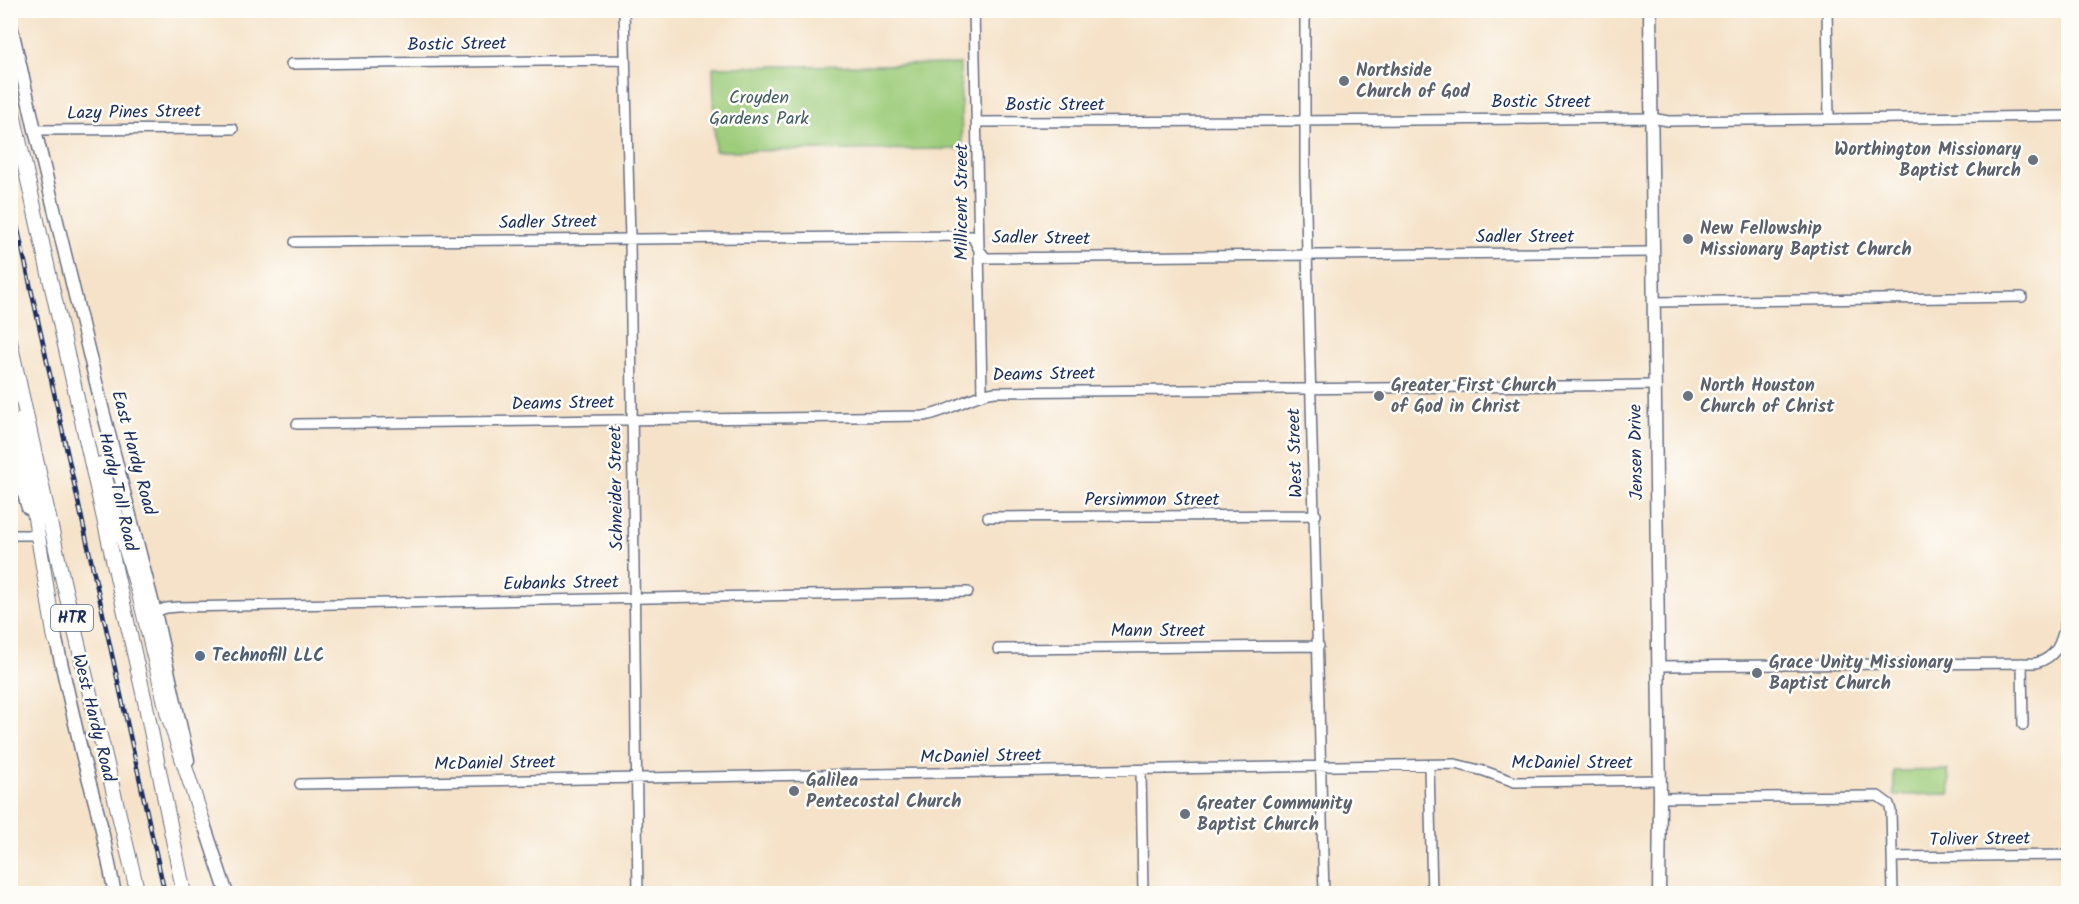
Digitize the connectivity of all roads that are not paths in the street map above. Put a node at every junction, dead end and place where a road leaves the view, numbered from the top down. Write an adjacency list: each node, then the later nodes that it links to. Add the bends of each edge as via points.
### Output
1 (624, 10): 7 (street, Schneider Street)
2 (974, 10): 14 (street, Millicent Street)
3 (1305, 10): 13 (street, West Street)
4 (1650, 10): 11 (main road, Jensen Drive)
5 (1827, 10): 12 (street)
6 (10, 21): 16 (main road, East Hardy Road)
7 (624, 60): 8 (street, Bostic Street); 17 (street, Schneider Street)
8 (291, 64)
9 (10, 100): 29 (highway, Hardy Toll Road)
10 (2068, 116): 12 (street, Bostic Street)
11 (1652, 118): 12 (street, Bostic Street, via 1668,122); 13 (street, Bostic Street); 20 (main road, Jensen Drive)
12 (1829, 118)
13 (1305, 121): 14 (street, Bostic Street); 21 (street, West Street)
14 (978, 122): 19 (street, Millicent Street)
15 (233, 129): 16 (street, Lazy Pines Street)
16 (35, 130): 39 (main road, East Hardy Road)
17 (630, 239): 18 (street, Sadler Street); 19 (street, Sadler Street, via 972,236); 30 (street, Schneider Street)
18 (295, 242)
19 (978, 248): 21 (street, Sadler Street, via 986,258); 28 (street, Millicent Street)
20 (1653, 252): 21 (street, Sadler Street); 23 (main road, Jensen Drive)
21 (1309, 254): 27 (street, West Street)
22 (2022, 297): 23 (street)
23 (1654, 302): 26 (main road, Jensen Drive)
24 (10, 342): 58 (highway, HTR)
25 (10, 368): 41 (highway)
26 (1653, 385): 27 (street, Deams Street); 45 (main road, Jensen Drive)
27 (1310, 389): 28 (street, Deams Street); 33 (street, West Street)
28 (982, 393): 30 (street, Deams Street, via 924,416)
29 (78, 398): 54 (highway, via 111,493 168,715); 59 (highway, Hardy Toll Road)
30 (632, 419): 31 (street, Deams Street); 38 (street, Schneider Street)
31 (297, 424)
32 (10, 446): 36 (main road, West Hardy Road)
33 (1316, 515): 34 (street, Persimmon Street); 42 (street, West Street)
34 (988, 517)
35 (10, 535): 36 (street)
36 (36, 535): 41 (main road, West Hardy Road)
37 (968, 592): 38 (street, Eubanks Street)
38 (635, 599): 39 (street, Eubanks Street, via 178,607); 50 (street, Schneider Street)
39 (155, 612): 54 (main road, East Hardy Road)
40 (2068, 613): 44 (street, via 2056,652 2046,660)
41 (55, 639): 57 (main road, West Hardy Road)
42 (1319, 646): 43 (street, Mann Street); 48 (street, West Street)
43 (998, 649)
44 (2022, 663): 45 (street); 46 (street)
45 (1658, 666): 51 (main road, Jensen Drive)
46 (2023, 725)
47 (1429, 765): 48 (street, McDaniel Street); 51 (street, McDaniel Street, via 1455,764 1515,782); 64 (street)
48 (1322, 767): 49 (street, McDaniel Street); 63 (street, West Street)
49 (1141, 771): 50 (street, McDaniel Street); 62 (street)
50 (637, 778): 52 (street, McDaniel Street); 61 (street, Schneider Street)
51 (1660, 780): 53 (main road, Jensen Drive)
52 (300, 784)
53 (1660, 798): 56 (street, via 1878,796 1885,799 1891,810); 65 (main road, Jensen Drive)
54 (204, 825): 60 (main road, East Hardy Road)
55 (2068, 855): 56 (street, Toliver Street)
56 (1893, 857): 66 (street)
57 (114, 894)
58 (138, 894)
59 (184, 894)
60 (227, 894)
61 (638, 894)
62 (1143, 894)
63 (1324, 894)
64 (1432, 894)
65 (1659, 894)
66 (1893, 894)

